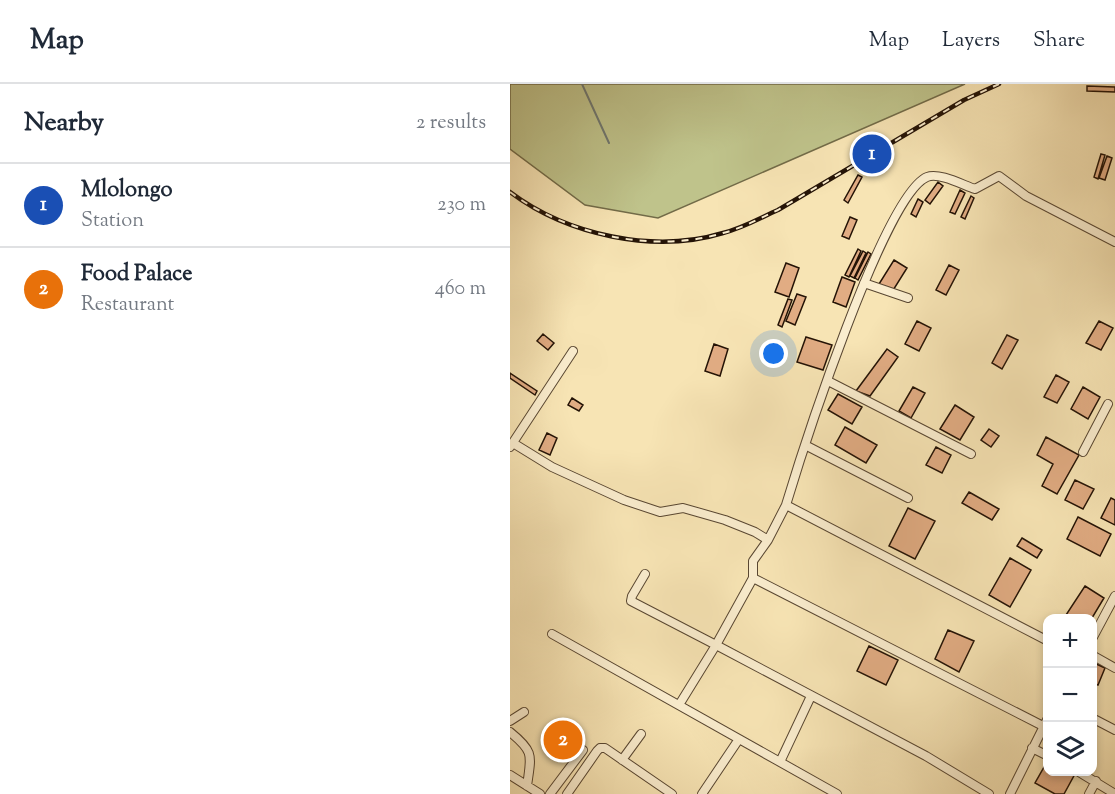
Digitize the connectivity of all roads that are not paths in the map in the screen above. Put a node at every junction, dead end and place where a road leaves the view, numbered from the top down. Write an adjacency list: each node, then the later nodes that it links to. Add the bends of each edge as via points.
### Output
1 (1115, 242): 2 (street, via 1026,196 999,176 975,189 929,176 903,203)
2 (864, 283): 3 (street); 5 (street)
3 (908, 298)
4 (573, 351): 7 (street)
5 (828, 381): 8 (street); 10 (street)
6 (1108, 404): 9 (street)
7 (511, 445): 13 (street, via 624,500 660,512 683,508 694,511)
8 (805, 445): 11 (street); 12 (street)
9 (1083, 452)
10 (971, 454)
11 (908, 498)
12 (786, 505): 13 (street); 19 (street)
13 (768, 540): 15 (street, via 753,561)
14 (645, 574): 20 (street, via 631,601)
15 (753, 578): 20 (street); 28 (street)
16 (1115, 596): 17 (street)
17 (1097, 630)
18 (552, 634): 24 (street)
19 (1043, 639)
20 (716, 645): 23 (street); 24 (street)
21 (1097, 658): 22 (street)
22 (1115, 668)
23 (811, 696): 37 (street); 48 (street, via 926,756)
24 (679, 705): 32 (street)
25 (524, 712): 26 (street)
26 (510, 721)
27 (1097, 721): 29 (street)
28 (1043, 726): 33 (street)
29 (1115, 730)
30 (510, 732): 41 (street, via 529,752)
31 (641, 734): 36 (street)
32 (739, 739): 37 (street); 46 (street)
33 (1032, 748): 35 (street); 49 (street)
34 (583, 750): 43 (street)
35 (1043, 754)
36 (622, 760): 44 (street, via 600,748); 45 (street)
37 (780, 762): 47 (street)
38 (510, 775): 41 (street)
39 (1088, 776): 40 (street)
40 (1096, 781): 50 (street); 51 (street)
41 (527, 786): 42 (street)
42 (540, 794)
43 (550, 794)
44 (567, 794)
45 (672, 794)
46 (702, 794)
47 (837, 794)
48 (988, 794)
49 (1010, 794)
50 (1089, 794)
51 (1115, 794)

